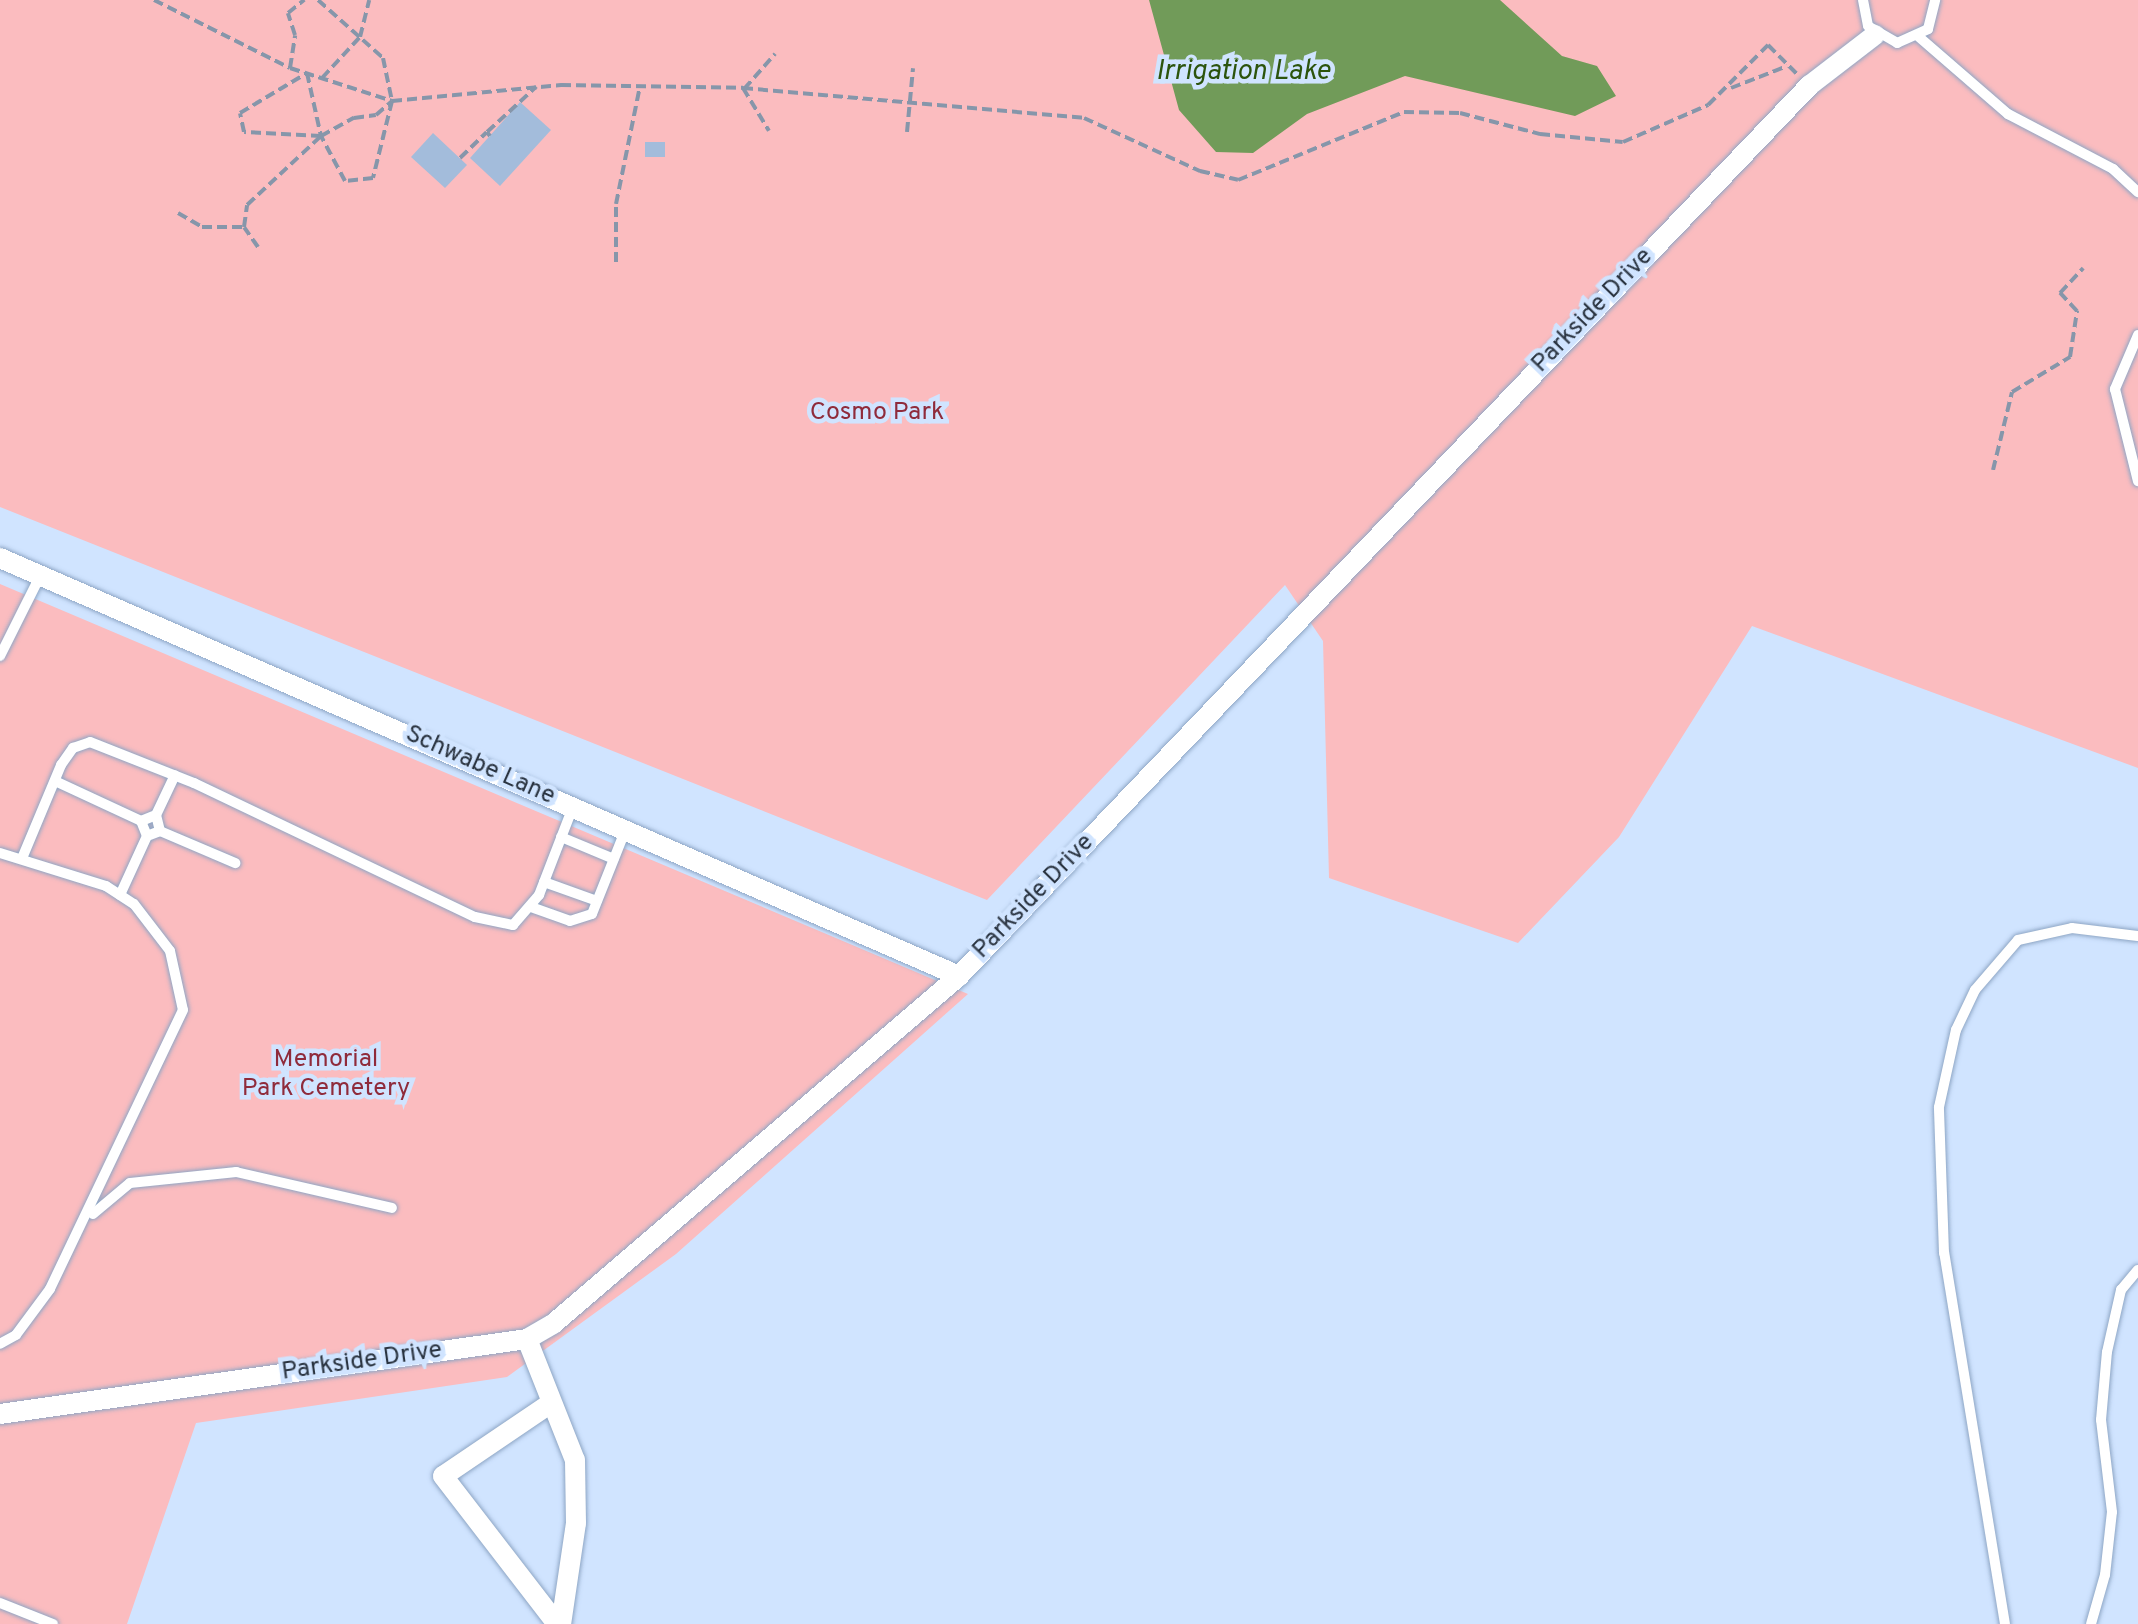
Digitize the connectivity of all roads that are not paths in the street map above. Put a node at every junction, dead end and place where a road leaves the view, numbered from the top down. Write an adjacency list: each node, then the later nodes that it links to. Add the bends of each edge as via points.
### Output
1 (1863, 0): 3 (lane, via 1863,16)
2 (1935, 0): 4 (lane, via 1934,18)
3 (1876, 35): 4 (lane, via 1897,43); 29 (street, Parkside Drive, via 1810,85)
4 (1920, 37): 5 (lane, via 2008,114 2113,169)
5 (2138, 192)
6 (2138, 335): 7 (lane, via 2115,389)
7 (2138, 481)
8 (0, 558): 9 (street, Schwabe Lane)
9 (40, 574): 10 (lane); 13 (street, Schwabe Lane)
10 (0, 656)
11 (175, 776): 12 (lane, via 90,742 73,748); 14 (lane); 27 (lane, via 475,917 513,925)
12 (55, 781): 15 (lane); 21 (lane)
13 (572, 807): 17 (street, Schwabe Lane); 19 (lane)
14 (156, 815): 15 (lane); 16 (lane)
15 (141, 821): 18 (lane)
16 (160, 830): 18 (lane); 23 (lane)
17 (625, 830): 22 (lane); 29 (street, Schwabe Lane)
18 (147, 836): 25 (lane)
19 (561, 838): 22 (lane); 24 (lane)
20 (0, 852): 21 (lane)
21 (23, 856): 25 (lane)
22 (614, 859): 26 (lane)
23 (236, 863)
24 (544, 882): 26 (lane); 27 (lane)
25 (120, 895): 31 (lane, via 155,924 170,952 183,1010)
26 (597, 901): 27 (lane, via 583,920)
27 (530, 906)
28 (2138, 936): 40 (lane, via 2072,928 2018,940 1975,990 1956,1030 1939,1107 1944,1254)
29 (959, 976): 33 (street, Parkside Drive, via 553,1324)
30 (392, 1208): 31 (lane, via 236,1172 170,1174 130,1183)
31 (82, 1226): 34 (lane, via 50,1289 16,1335)
32 (2138, 1270): 41 (lane, via 2122,1290 2107,1352 2101,1420 2112,1512 2106,1575)
33 (526, 1339): 35 (street); 36 (street, Parkside Drive)
34 (0, 1344)
35 (551, 1403): 39 (street, via 576,1460 576,1523); 39 (street, via 443,1476)
36 (0, 1414)
37 (0, 1604): 38 (lane)
38 (53, 1624)
39 (559, 1624)
40 (2005, 1624)
41 (2090, 1624)

